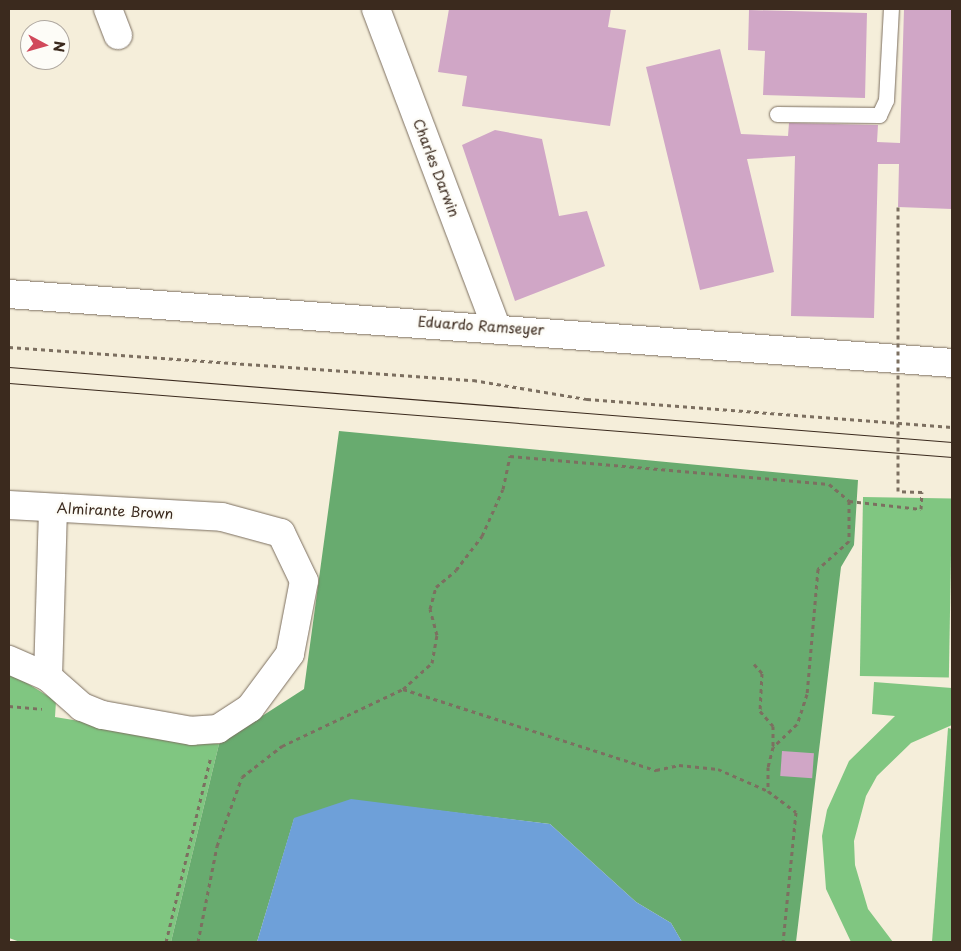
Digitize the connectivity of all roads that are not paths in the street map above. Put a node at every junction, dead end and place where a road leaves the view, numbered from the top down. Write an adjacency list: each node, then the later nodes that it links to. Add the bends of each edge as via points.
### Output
1 (108, 9): 4 (street)
2 (376, 9): 7 (street, Charles Darwin)
3 (891, 9): 5 (lane, via 886,100 879,115)
4 (118, 35)
5 (777, 114)
6 (9, 294): 7 (street, Eduardo Ramseyer)
7 (496, 327): 8 (street, Eduardo Ramseyer)
8 (952, 363)
9 (9, 505): 10 (street, Almirante Brown)
10 (53, 508): 12 (street); 12 (street, Almirante Brown, via 222,517 281,533 304,581 290,654 250,708 218,729 192,731 102,715 82,706)
11 (9, 660): 12 (street)
12 (48, 677)

